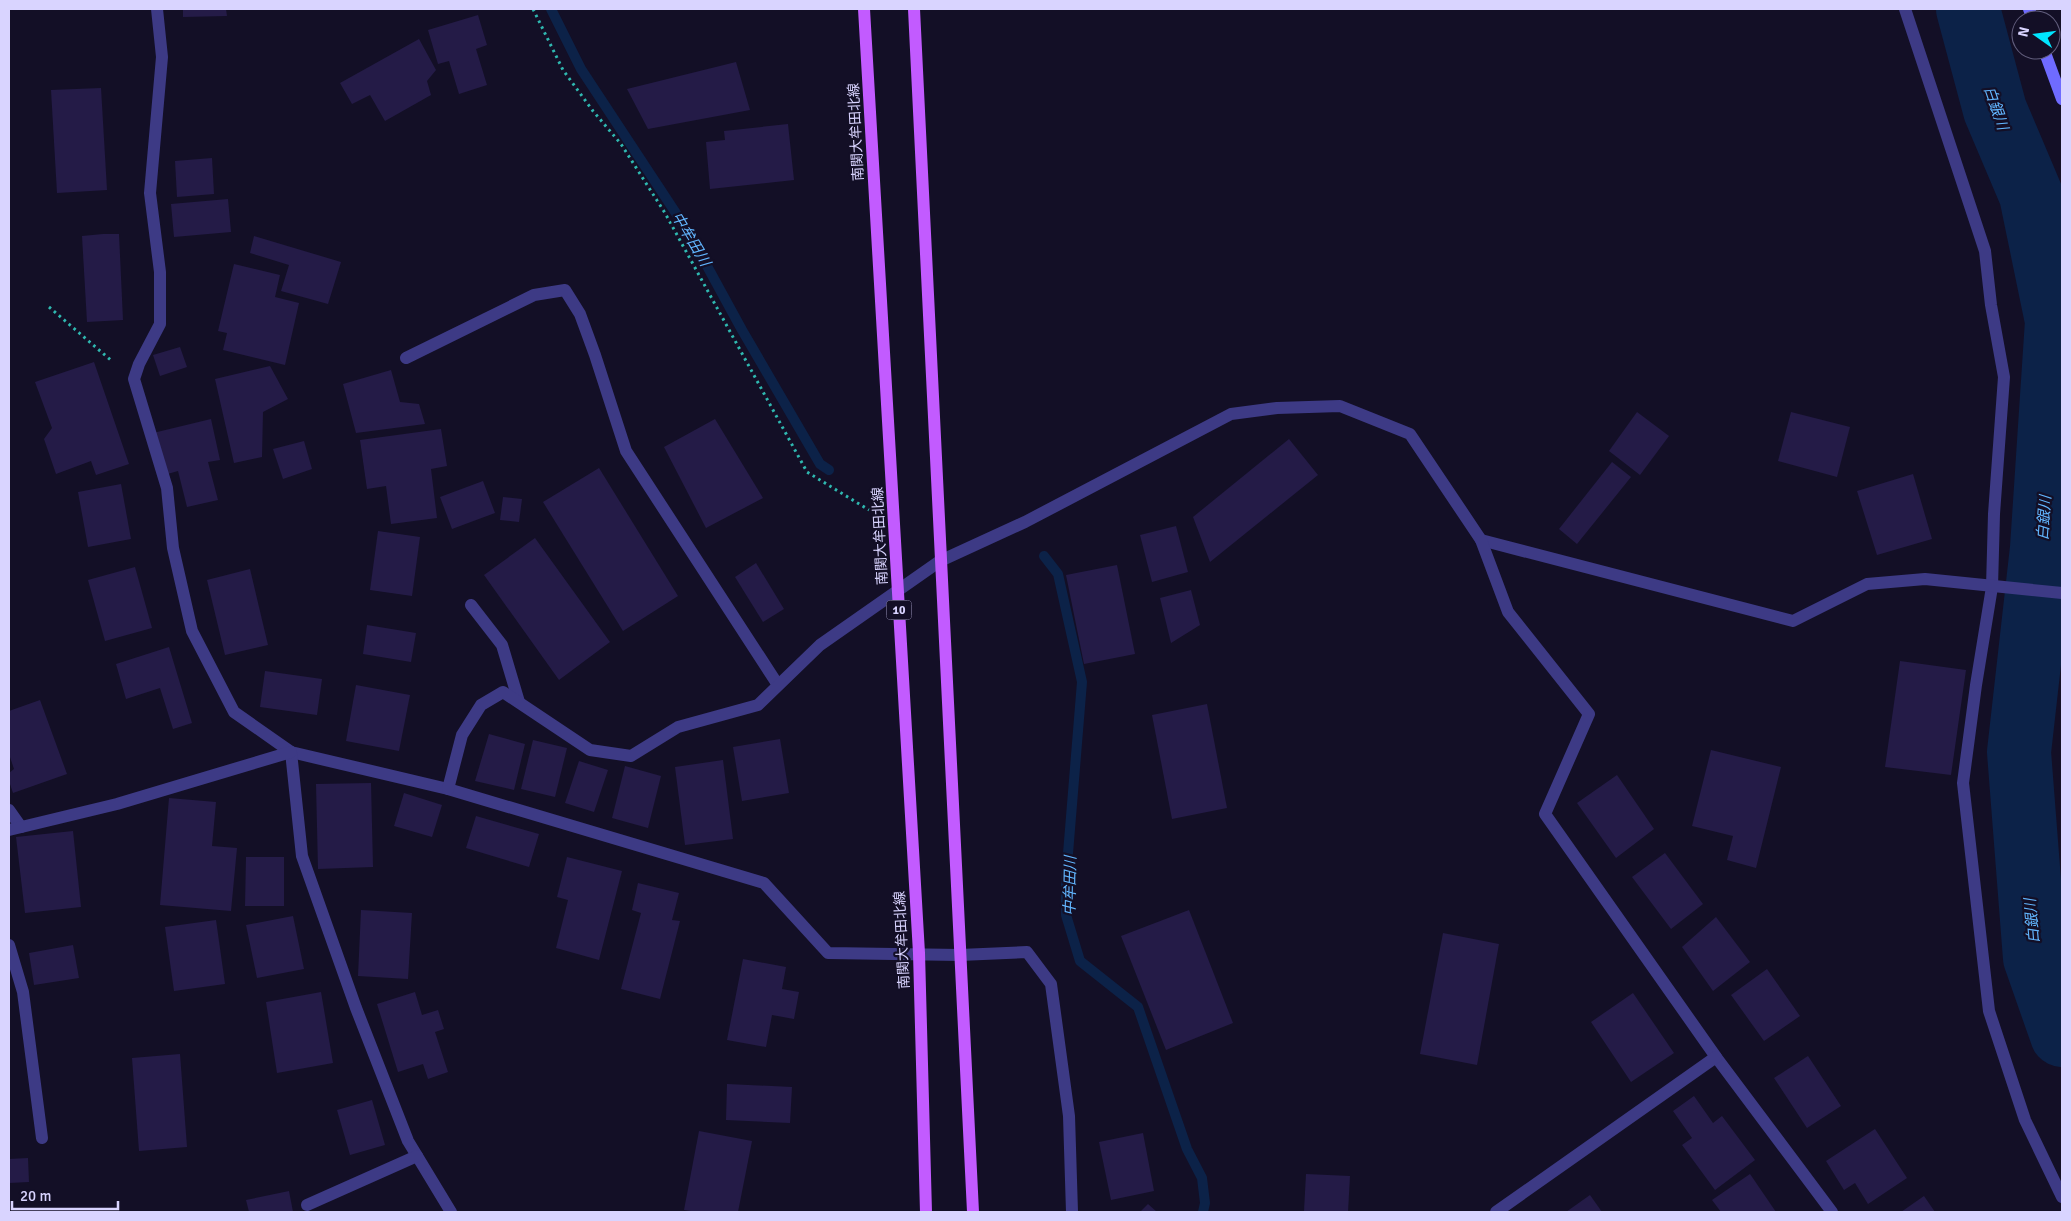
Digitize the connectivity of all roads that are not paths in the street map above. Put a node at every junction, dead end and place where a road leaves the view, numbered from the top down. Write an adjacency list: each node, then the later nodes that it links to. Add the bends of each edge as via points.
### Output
1 (157, 9): 16 (street, via 162,57 150,192 160,272 160,324 134,379 168,488 172,548 192,631 234,712)
2 (864, 9): 11 (main road, 南関大牟田北線 / 10)
3 (914, 9): 9 (main road)
4 (1906, 9): 10 (street, via 1985,251 2004,377)
5 (2048, 60): 6 (street)
6 (2062, 99)
7 (406, 358): 14 (street, via 534,295 566,290 580,314 626,451)
8 (1481, 540): 9 (street, via 1410,434 1340,406 1277,408 1231,414 1025,522); 10 (street, via 1793,621 1867,584 1925,579); 23 (street, via 1508,612 1589,714 1545,814)
9 (940, 561): 11 (street); 22 (main road)
10 (1992, 587): 12 (street); 26 (street, via 1963,784 1975,898 1989,1011 2025,1120)
11 (898, 592): 14 (street, via 820,645); 21 (main road, 南関大牟田北線 / 10)
12 (2062, 593)
13 (471, 605): 15 (street, via 502,645)
14 (778, 686): 15 (street, via 758,705 678,727 631,756 590,750)
15 (519, 702): 17 (street, via 503,692 481,705 462,735)
16 (291, 752): 17 (street); 19 (street, via 117,804); 25 (street, via 302,856 359,1016 408,1141)
17 (448, 790): 21 (street, via 764,883 828,953)
18 (9, 810): 19 (street)
19 (15, 829)
20 (9, 944): 24 (street, via 23,992)
21 (919, 953): 22 (street); 29 (main road, 南関大牟田北線 / 10)
22 (960, 955): 30 (main road); 31 (street, via 1027,952 1051,984 1069,1116)
23 (1716, 1057): 32 (street); 33 (street)
24 (42, 1138)
25 (417, 1156): 27 (street); 28 (street)
26 (2062, 1197)
27 (307, 1205)
28 (452, 1212)
29 (926, 1212)
30 (973, 1212)
31 (1072, 1212)
32 (1496, 1212)
33 (1832, 1212)

